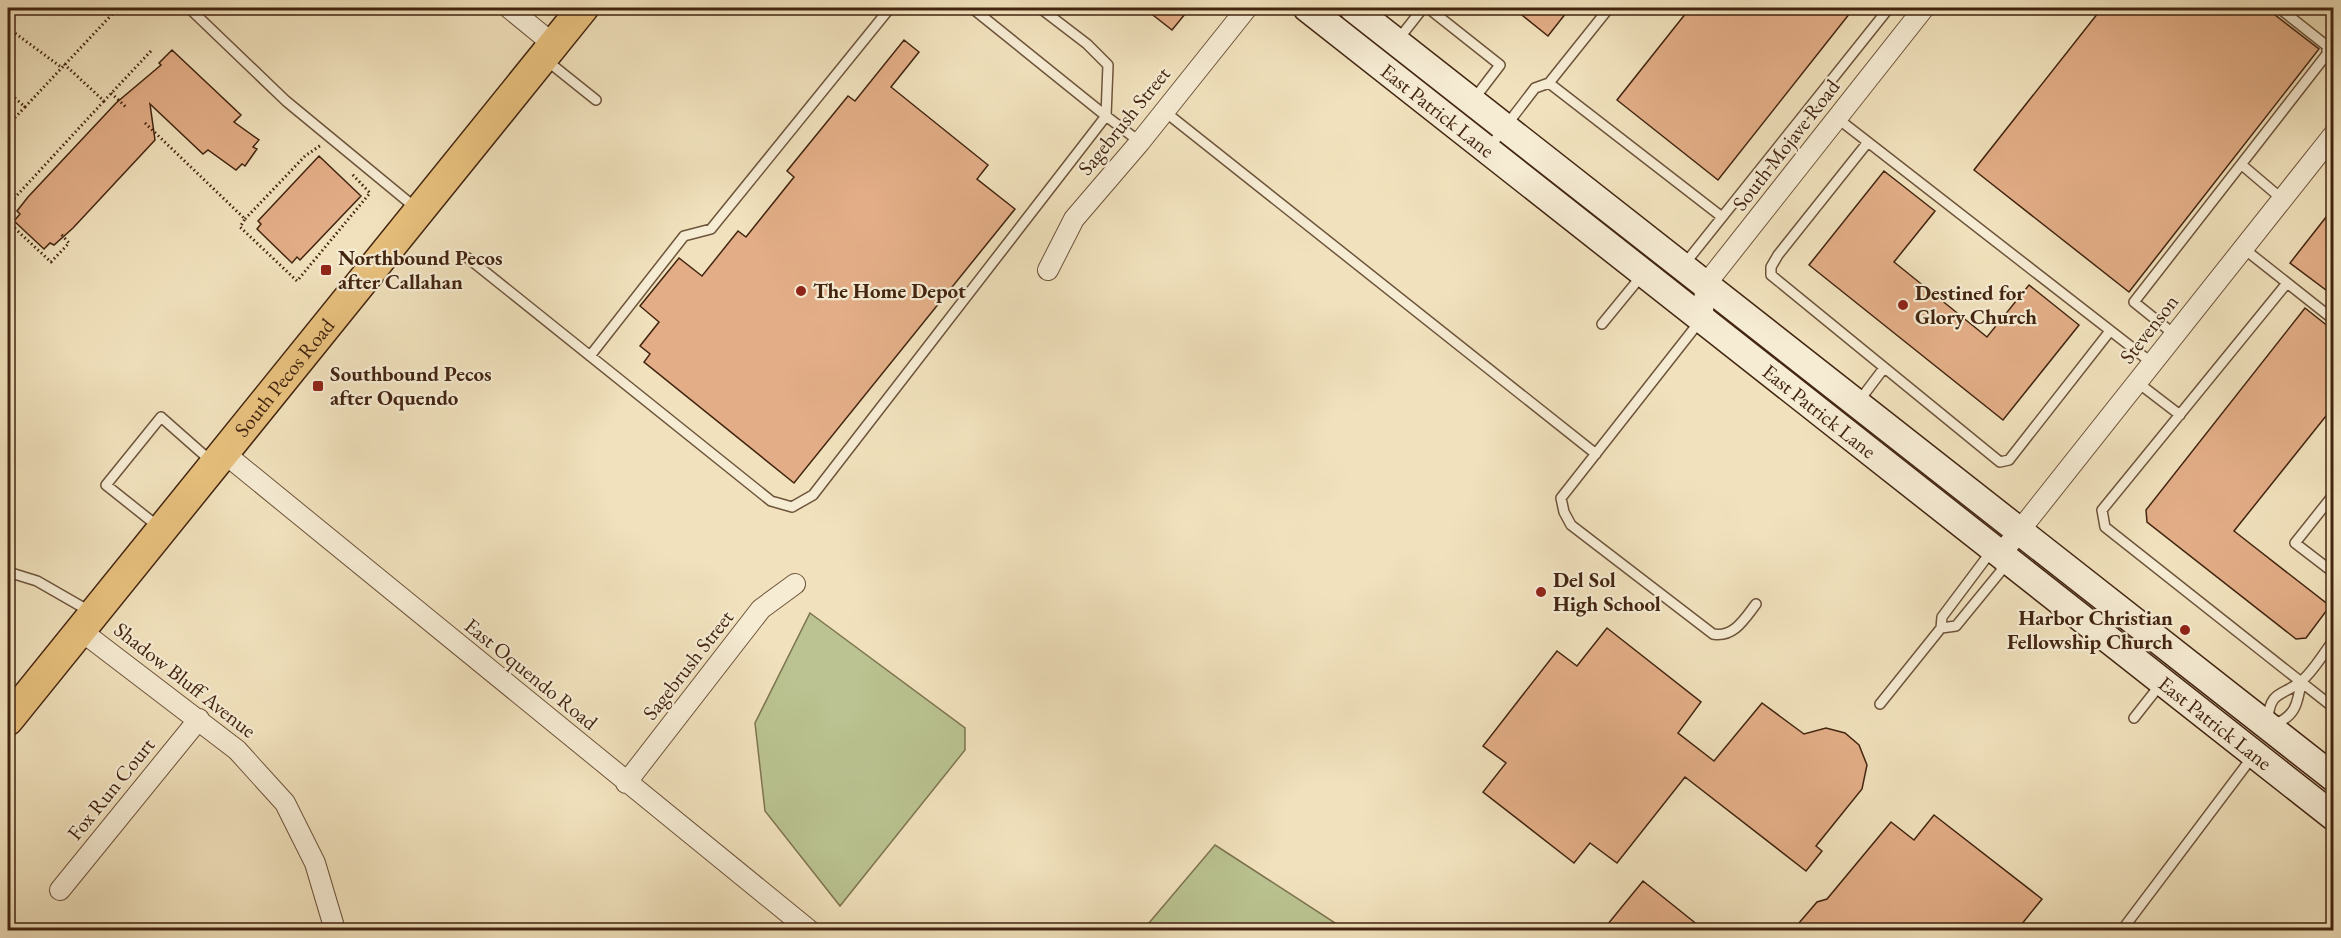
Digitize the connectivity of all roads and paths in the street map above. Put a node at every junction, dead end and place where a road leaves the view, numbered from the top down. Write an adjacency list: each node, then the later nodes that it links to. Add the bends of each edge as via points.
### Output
1 (118, 8): 23 (path)
2 (149, 8): 16 (path)
3 (189, 8): 47 (lane, via 286,101)
4 (509, 8): 21 (street)
5 (583, 8): 21 (main road, South Pecos Road)
6 (890, 8): 63 (lane, via 711,230 684,236)
7 (972, 8): 33 (lane)
8 (1040, 8): 33 (lane, via 1108,65)
9 (1247, 8): 32 (street, Sagebrush Street)
10 (1306, 8): 42 (main road, East Patrick Lane)
11 (1425, 8): 19 (lane); 29 (lane, via 1500,65)
12 (1609, 8): 24 (lane)
13 (1889, 8): 48 (lane)
14 (1924, 8): 34 (street, South Mojave Road)
15 (2279, 8): 22 (lane, via 2327,46)
16 (154, 13)
17 (1364, 13): 19 (main road, East Patrick Lane)
18 (8, 28): 23 (path)
19 (1396, 42): 29 (main road, East Patrick Lane)
20 (151, 51): 26 (path)
21 (548, 51): 27 (lane); 47 (main road, South Pecos Road)
22 (2330, 56): 43 (lane)
23 (63, 66): 28 (path); 30 (path)
24 (1549, 83): 37 (lane, via 1535,88); 48 (lane)
25 (8, 92): 30 (path)
26 (111, 93): 28 (path); 31 (path)
27 (596, 100)
28 (104, 101): 46 (path)
29 (1472, 101): 37 (main road, East Patrick Lane)
30 (25, 107): 36 (path)
31 (127, 108)
32 (1164, 111): 39 (street, Sagebrush Street); 69 (lane)
33 (1106, 116): 39 (lane); 63 (lane, via 813,495 792,507 771,501)
34 (1837, 118): 40 (lane); 57 (street, South Mojave Road)
35 (145, 123): 49 (path)
36 (8, 125)
37 (1505, 127): 42 (lane); 55 (main road, East Patrick Lane)
38 (2334, 134): 45 (street, Stevenson)
39 (1140, 142): 54 (street, Sagebrush Street, via 1074,219)
40 (1868, 142): 61 (lane); 65 (lane, via 1778,255 1771,275)
41 (325, 149): 49 (path, via 321,145 305,156)
42 (1488, 150): 55 (main road, East Patrick Lane)
43 (2242, 165): 45 (lane); 62 (lane, via 2134,302)
44 (347, 169): 49 (path, via 370,193 297,281 240,227)
45 (2282, 199): 52 (street, Stevenson)
46 (8, 205)
47 (419, 210): 70 (main road, South Pecos Road)
48 (1722, 217): 55 (lane)
49 (245, 219)
50 (8, 222): 51 (path, via 51,262 69,243)
51 (61, 234)
52 (2243, 248): 56 (lane); 62 (street, Stevenson)
53 (468, 258): 63 (lane)
54 (1048, 270)
55 (1668, 276): 57 (main road, East Patrick Lane); 58 (main road, East Patrick Lane); 60 (lane)
56 (2287, 283): 59 (lane); 68 (lane)
57 (1706, 284): 58 (street); 67 (main road, East Patrick Lane)
58 (1702, 319): 69 (lane); 74 (main road, East Patrick Lane)
59 (2334, 320)
60 (1602, 324)
61 (2110, 331): 64 (lane); 65 (lane, via 2009,460 2000,462)
62 (2175, 335): 64 (street, Stevenson)
63 (590, 356)
64 (2152, 363): 66 (street, Stevenson)
65 (1884, 368): 67 (lane)
66 (2137, 382): 68 (lane); 73 (street, Stevenson)
67 (1857, 403): 73 (main road, East Patrick Lane)
68 (2180, 415): 83 (lane, via 2102,510 2105,527)
69 (1596, 454): 78 (lane, via 1561,498 1571,525 1713,634 1722,636 1736,630)
70 (219, 458): 72 (main road, South Pecos Road); 72 (lane, via 161,417 106,485); 92 (street, East Oquendo Road)
71 (2334, 494): 76 (lane, via 2295,543)
72 (162, 529): 79 (main road, South Pecos Road)
73 (2020, 531): 74 (street, Stevenson); 89 (main road, East Patrick Lane)
74 (2001, 554): 80 (lane, via 1987,557 1942,617); 80 (lane, via 2001,571 1956,626); 82 (main road, East Patrick Lane)
75 (8, 572): 79 (lane, via 37,581)
76 (2334, 573)
77 (795, 584): 92 (street, Sagebrush Street, via 761,609)
78 (1756, 604)
79 (87, 622): 87 (street, Shadow Bluff Avenue); 88 (main road, South Pecos Road)
80 (1941, 628): 84 (lane)
81 (2334, 640): 83 (lane)
82 (2163, 681): 86 (lane); 90 (main road, East Patrick Lane)
83 (2301, 682): 85 (lane); 89 (lane, via 2281,692 2269,708); 89 (lane, via 2298,705 2286,720)
84 (1880, 704)
85 (2334, 708)
86 (2134, 718)
87 (199, 719): 94 (street, Fox Run Court); 95 (street, Shadow Bluff Avenue, via 237,750 285,803 315,862)
88 (8, 720)
89 (2267, 726): 90 (main road); 91 (main road, East Patrick Lane)
90 (2254, 754): 93 (main road, East Patrick Lane); 97 (lane)
91 (2334, 778)
92 (626, 783): 96 (street, East Oquendo Road)
93 (2334, 817)
94 (60, 890)
95 (335, 930)
96 (809, 930)
97 (2122, 930)

